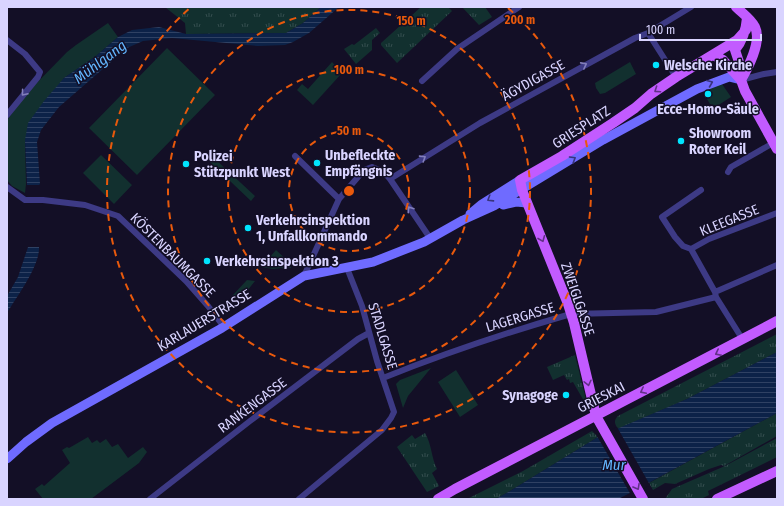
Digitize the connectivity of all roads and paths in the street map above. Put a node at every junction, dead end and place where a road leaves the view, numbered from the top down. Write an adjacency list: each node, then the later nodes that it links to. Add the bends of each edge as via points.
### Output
1 (520, 7): 12 (street, via 457,49)
2 (691, 7): 6 (street, ÄGYDIGASSE)
3 (736, 7): 4 (main road)
4 (746, 16): 5 (main road); 11 (main road, via 756,28 757,41)
5 (746, 30): 8 (main road, GRIESPLATZ, via 737,40); 11 (main road, via 735,50)
6 (648, 33): 10 (street); 17 (street, ÄGYDIGASSE, one-way to 6, via 480,123)
7 (7, 40): 13 (street, one-way to 13, via 25,54 40,72)
8 (713, 54): 10 (main road, GRIESPLATZ); 11 (main road, via 723,60)
9 (777, 72): 11 (street, GRIESPLATZ)
10 (676, 77): 18 (main road, GRIESPLATZ, one-way to 18)
11 (741, 80): 14 (main road); 18 (main road, GRIESPLATZ, one-way to 11, via 696,89 729,76)
12 (422, 81)
13 (7, 115)
14 (776, 144): 16 (street, via 731,167)
15 (294, 156): 21 (street)
16 (728, 172)
17 (390, 179): 21 (street, via 384,172 372,167 364,170); 26 (street, one-way to 17)
18 (521, 185): 22 (main road, ZWEIGLGASSE); 23 (main road, GRIESPLATZ); 25 (main road, GRIESPLATZ, one-way to 25, via 482,204)
19 (7, 187): 34 (street, KÖSTENBAUMGASSE, via 25,200 85,205 118,216 186,281)
20 (701, 190): 27 (street, via 662,216 675,237 683,246)
21 (339, 199): 30 (street)
22 (527, 203): 23 (main road, GRIESPLATZ); 32 (main road, ZWEIGLGASSE, one-way to 32)
23 (494, 206): 25 (main road, GRIESPLATZ)
24 (777, 213): 27 (street, KLEEGASSE, via 709,239)
25 (463, 220): 26 (main road, GRIESPLATZ)
26 (430, 238): 29 (main road, KARLAUERSTRASSE, via 373,262)
27 (691, 249): 31 (street)
28 (777, 265): 31 (street, LAGERGASSE)
29 (348, 268): 30 (main road, KARLAUERSTRASSE); 35 (street, STADLGASSE)
30 (304, 276): 34 (main road, KARLAUERSTRASSE)
31 (716, 294): 32 (street, LAGERGASSE, via 656,312); 36 (street)
32 (571, 314): 37 (street, LAGERGASSE, via 435,357); 38 (main road, ZWEIGLGASSE, one-way to 38)
33 (777, 321): 36 (main road, GRIESKAI)
34 (224, 327): 39 (main road, KARLAUERSTRASSE, via 52,423)
35 (370, 333): 37 (street, STADLGASSE); 41 (street, RANKENGASSE, via 358,339 254,417)
36 (743, 340): 38 (main road, GRIESKAI, one-way to 38)
37 (383, 378): 42 (street, STADLGASSE, via 394,412 391,418 382,430)
38 (596, 416): 43 (main road, GRIESKAI); 44 (main road, ZWEIGLGASSE, one-way to 44)
39 (7, 459)
40 (777, 471): 45 (main road)
41 (150, 499)
42 (299, 499)
43 (438, 499)
44 (643, 499)
45 (717, 499)

